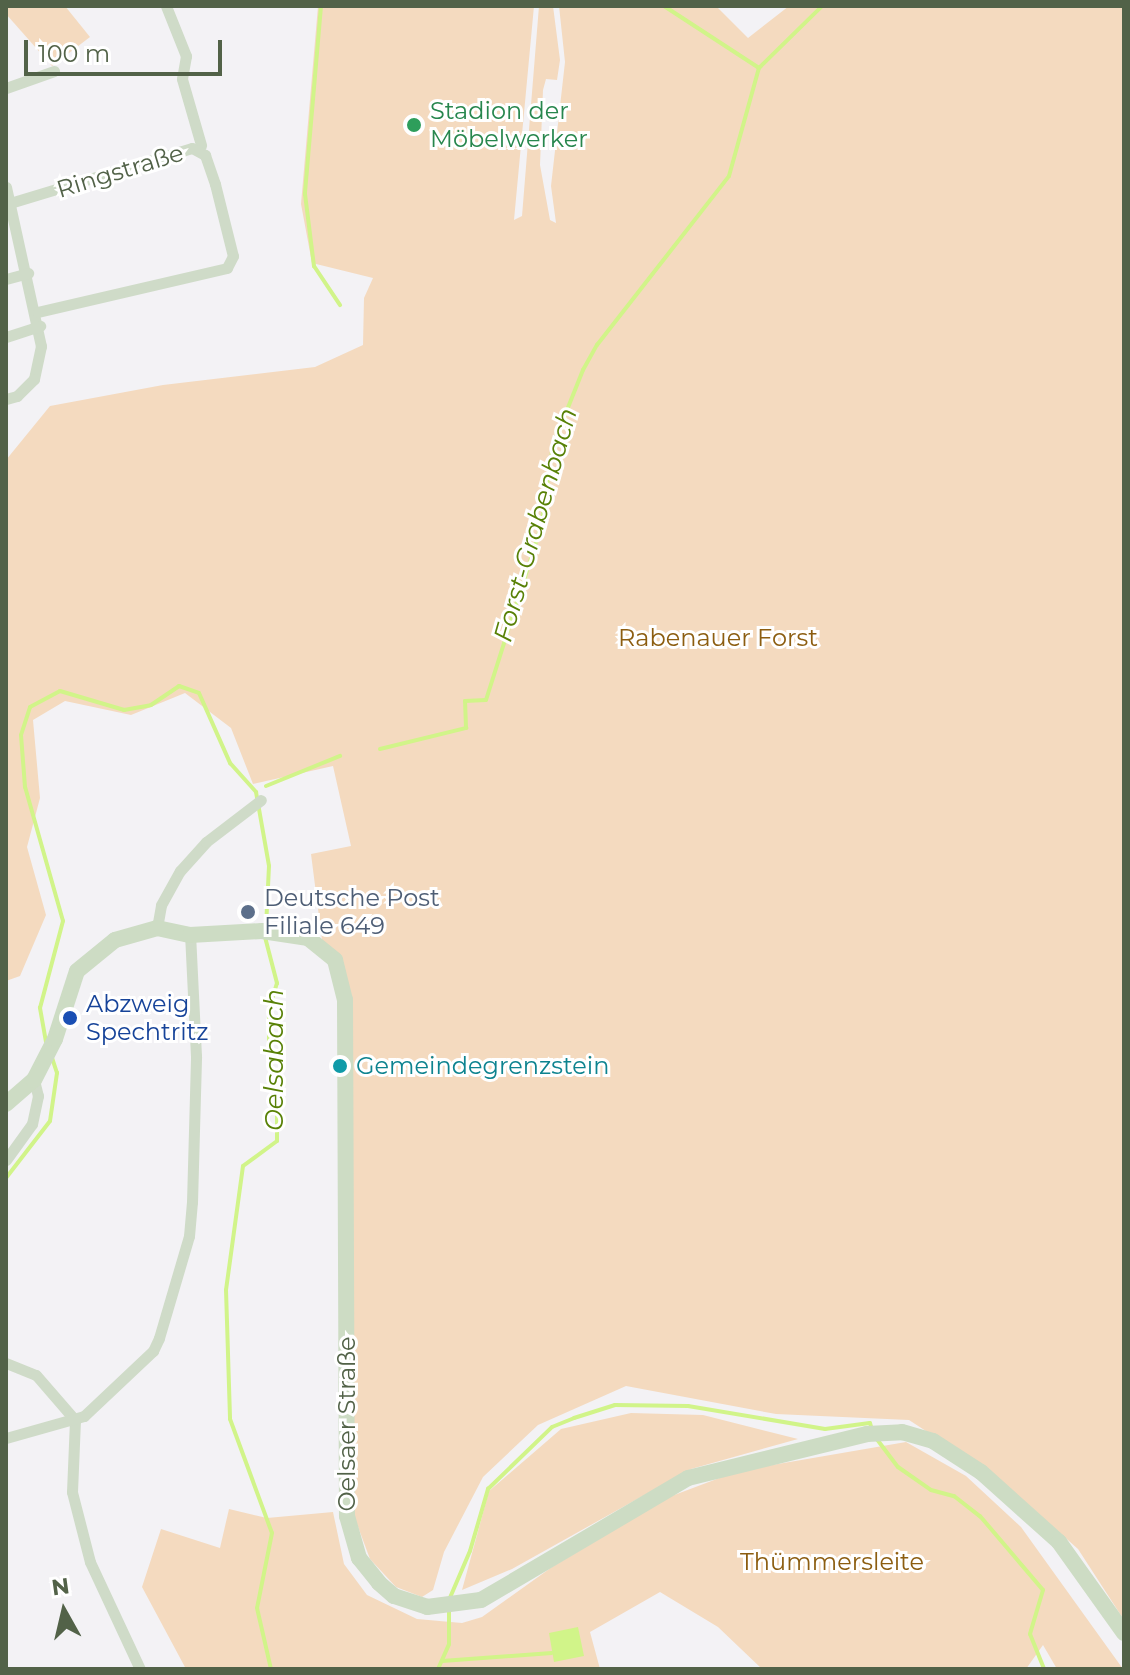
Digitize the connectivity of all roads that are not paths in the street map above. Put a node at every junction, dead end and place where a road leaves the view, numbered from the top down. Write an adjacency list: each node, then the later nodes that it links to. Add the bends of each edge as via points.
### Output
1 (166, 6): 4 (street, via 186,56 182,79)
2 (54, 71): 3 (street)
3 (6, 88)
4 (201, 145)
5 (6, 187): 6 (street)
6 (10, 203): 7 (street); 9 (street, Ringstraße, via 192,148 205,155 215,184 233,256 227,268)
7 (28, 273): 8 (street); 9 (street)
8 (6, 279)
9 (38, 312): 10 (street)
10 (40, 326): 11 (street); 12 (street, via 34,379)
11 (6, 337)
12 (6, 399)
13 (257, 804): 14 (street, via 206,842 180,871 161,905)
14 (157, 928): 15 (main road, Oelsaer Straße); 16 (main road, Oelsaer Straße, via 132,932 86,960 71,980 49,1051)
15 (190, 935): 20 (street, via 196,1056 189,1236 153,1351); 22 (main road, Oelsaer Straße, via 266,932 308,938 335,960 345,1000 350,1536 368,1572 394,1596 448,1608 481,1600 688,1478 875,1433 916,1434 981,1472 1059,1542)
16 (34, 1080): 17 (main road, Oelsaer Straße); 18 (street, via 38,1096 32,1124)
17 (6, 1104)
18 (6, 1160)
19 (6, 1363): 20 (street, via 36,1375)
20 (75, 1420): 21 (street); 23 (street, via 72,1492 90,1562)
21 (6, 1438)
22 (1124, 1633)
23 (140, 1669)

